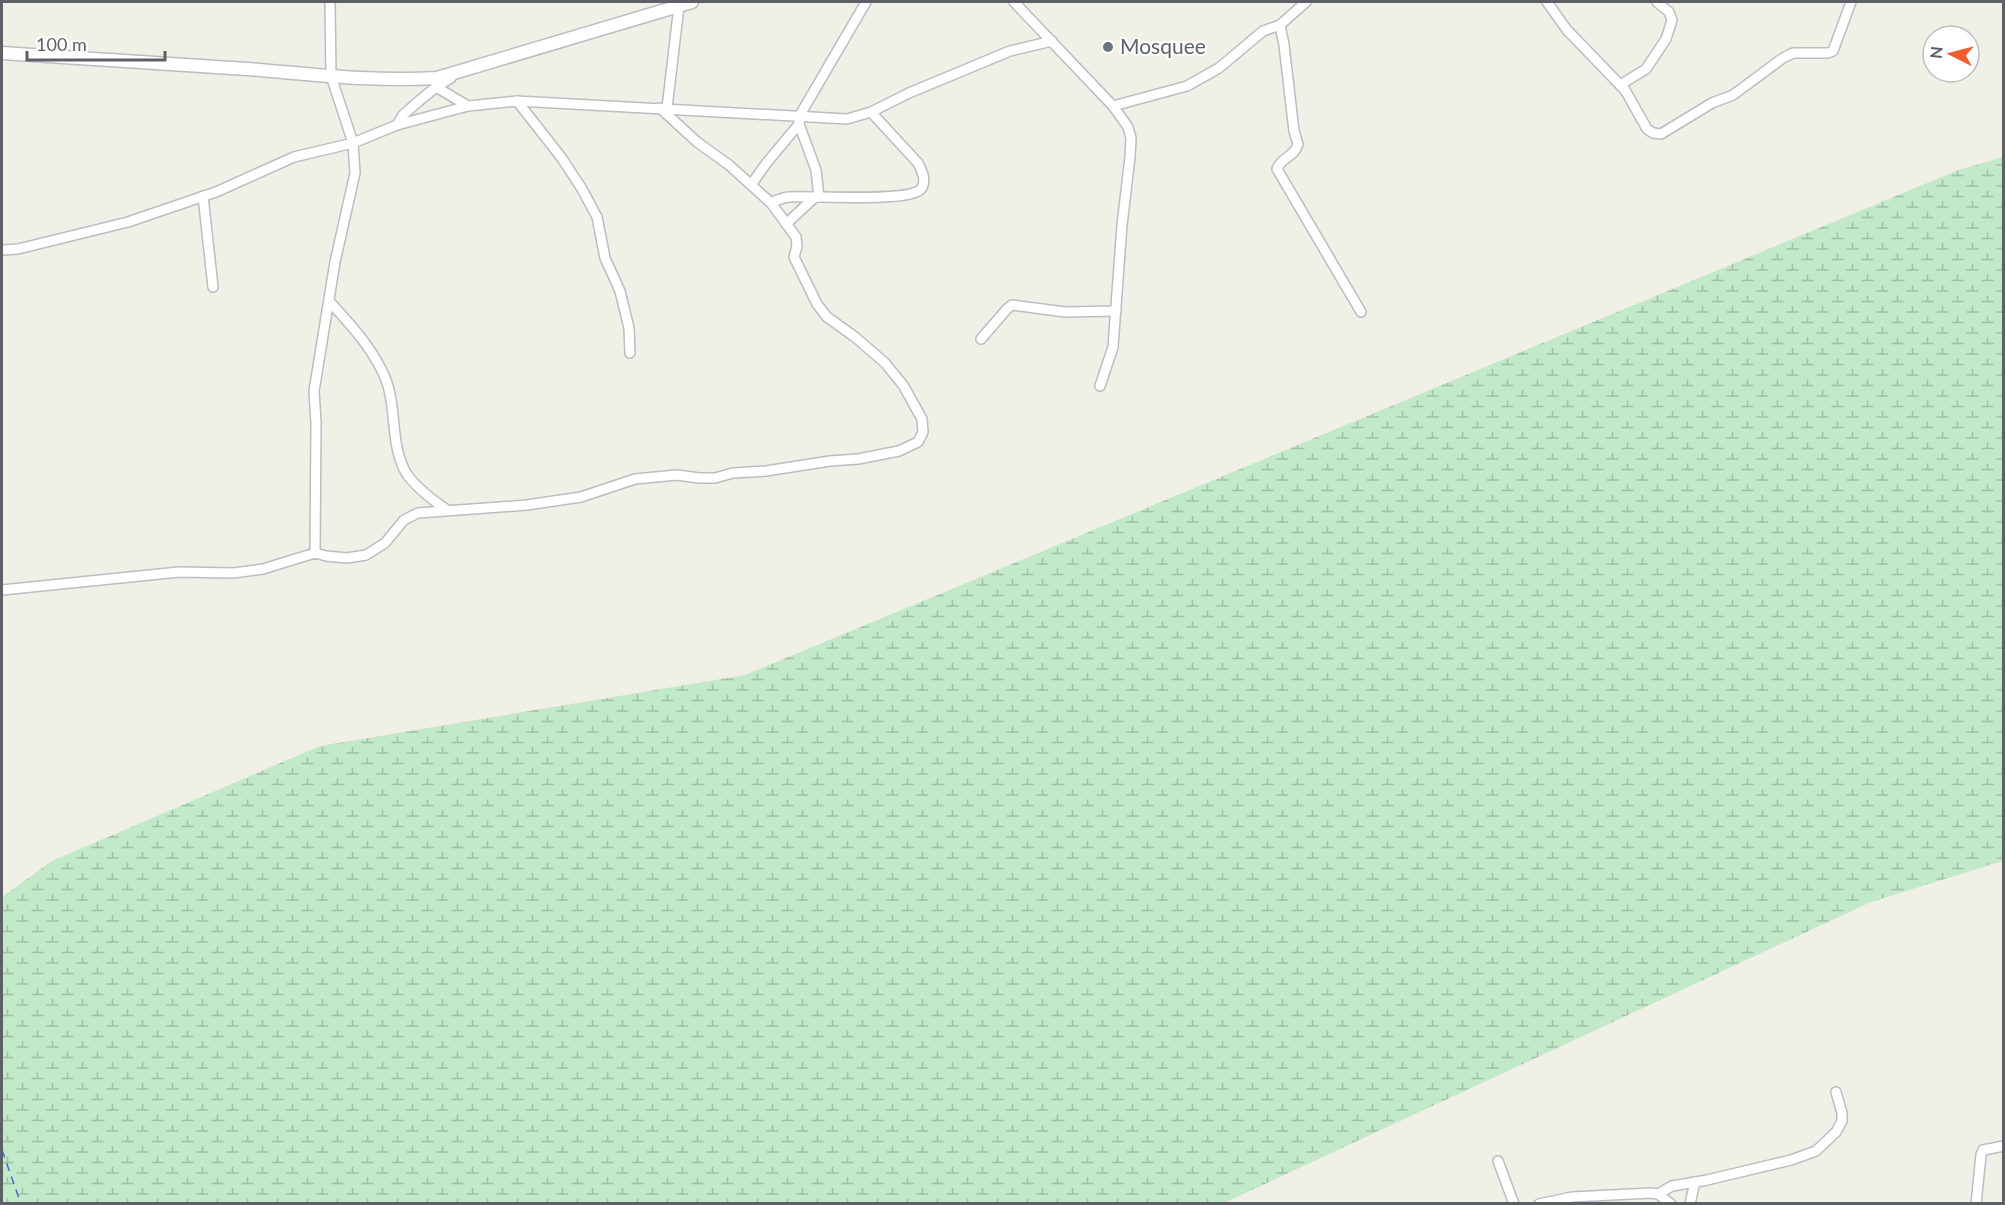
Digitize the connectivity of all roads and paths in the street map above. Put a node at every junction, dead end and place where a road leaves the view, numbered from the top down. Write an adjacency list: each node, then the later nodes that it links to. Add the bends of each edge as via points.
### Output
1 (330, 2): 13 (street)
2 (866, 2): 21 (street)
3 (1014, 2): 10 (street)
4 (1306, 2): 9 (street)
5 (1547, 2): 14 (street, via 1567,30)
6 (1658, 2): 14 (street, via 1672,20 1666,39 1646,69)
7 (1851, 2): 14 (street, via 1833,51 1793,53 1733,95 1661,134 1647,129)
8 (686, 4): 12 (street); 19 (street)
9 (1280, 25): 18 (street, via 1263,31 1219,68 1186,86); 33 (street, via 1298,144 1294,154 1280,162 1277,169)
10 (1052, 41): 18 (street); 20 (street, via 1010,51)
11 (2, 53): 13 (street)
12 (460, 72): 13 (street, via 404,80); 15 (street)
13 (331, 76): 23 (street)
14 (1620, 86)
15 (436, 87): 17 (street); 22 (street)
16 (517, 100): 17 (street); 19 (street); 35 (street, via 561,157 597,217 605,258 620,291 629,328)
17 (468, 106): 22 (street)
18 (1113, 106): 32 (street, via 1131,138)
19 (664, 108): 21 (street); 24 (street)
20 (871, 112): 21 (street, via 847,119); 26 (street, via 918,163 924,179 921,188 916,193 875,198)
21 (800, 119): 24 (street); 26 (street, via 816,170)
22 (397, 125): 23 (street)
23 (353, 143): 25 (street, via 294,157); 31 (street, via 355,173)
24 (751, 185): 27 (street)
25 (203, 196): 29 (street, via 128,222); 30 (street)
26 (817, 197): 27 (street, via 787,197); 28 (street)
27 (771, 203): 28 (street)
28 (786, 224): 37 (street, via 796,237 795,261 817,304 827,317 885,363 903,385 922,419 923,432 918,442 868,458 715,478 677,475 635,479 581,497)
29 (2, 250)
30 (213, 287)
31 (329, 302): 37 (street, via 360,335 382,371 390,393 404,471); 38 (street, via 314,391)
32 (1116, 311): 34 (street, via 1065,312 1012,305); 36 (street, via 1113,346)
33 (1361, 312)
34 (981, 339)
35 (630, 353)
36 (1100, 386)
37 (447, 510): 38 (street, via 418,513 404,520 385,543 366,555 347,558)
38 (315, 554): 39 (street, via 233,573 179,572)
39 (2, 590)
40 (1836, 1092): 43 (street, via 1842,1121 1816,1151)
41 (2004, 1146): 50 (street, via 1983,1149)
42 (1498, 1161): 45 (street)
43 (1695, 1182): 44 (street); 49 (street)
44 (1654, 1193): 46 (street, via 1572,1197); 47 (street); 48 (street)
45 (1514, 1203)
46 (1539, 1203)
47 (1649, 1203)
48 (1671, 1203)
49 (1690, 1203)
50 (1976, 1203)

